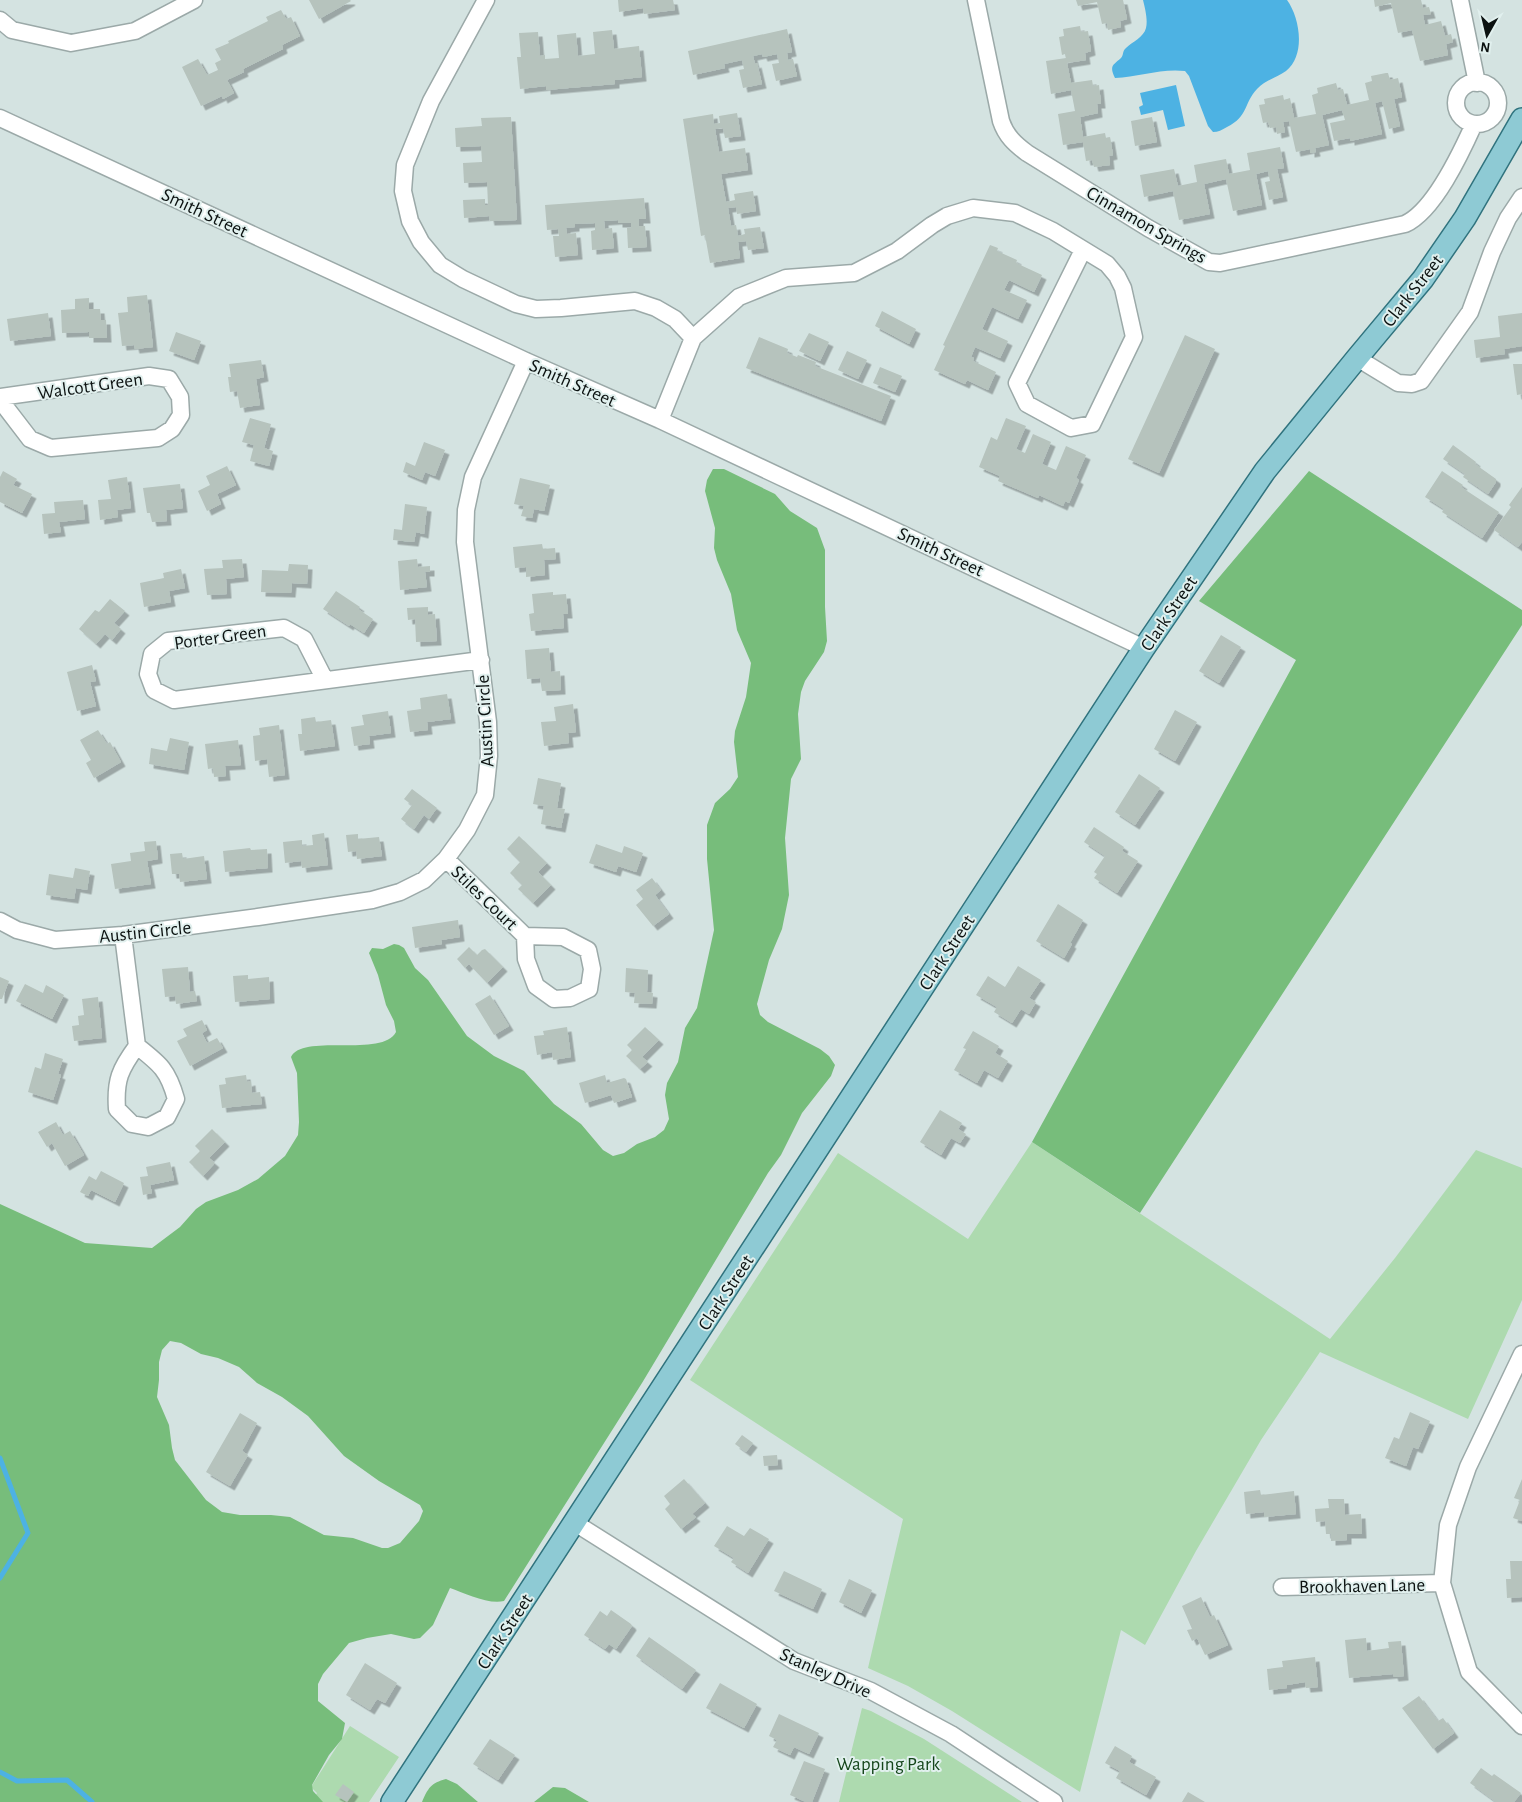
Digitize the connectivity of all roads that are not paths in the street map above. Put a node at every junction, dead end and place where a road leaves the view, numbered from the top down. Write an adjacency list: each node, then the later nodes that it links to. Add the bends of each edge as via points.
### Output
1 (194, 0): 5 (street, via 135,31 71,43 12,30)
2 (486, 0): 13 (street, via 431,101 405,165 403,191 410,221 421,242 440,265 516,304 552,308 635,301 675,319)
3 (976, 0): 9 (street, Cinnamon Springs, via 1001,121 1011,140 1144,225 1210,262 1220,263 1411,222 1434,196)
4 (1460, 0): 6 (street)
5 (0, 20)
6 (1477, 83): 8 (street, via 1489,86 1496,96 1498,108); 9 (street, via 1465,86 1456,102 1463,119)
7 (0, 118): 15 (street, Smith Street)
8 (1492, 118): 9 (street); 10 (street)
9 (1474, 124)
10 (1518, 125): 14 (main road, Clark Street, via 1465,218 1424,280)
11 (1522, 197): 14 (street, via 1492,252 1470,312 1421,382 1398,383)
12 (1083, 250): 12 (street, via 1107,264 1117,276 1123,288 1134,337 1092,424 1071,428 1027,404 1017,383); 13 (street, via 1015,213 973,208 932,224 896,251 854,273 786,278 739,297)
13 (693, 338): 17 (street)
14 (1357, 358): 18 (main road, Clark Street, via 1265,471)
15 (526, 361): 17 (street, Smith Street); 19 (street, Austin Circle, via 473,477 466,510 465,542)
16 (0, 398): 16 (street, Walcott Green, via 149,376 169,379 180,397 181,415 172,429 158,438 51,448 30,439)
17 (660, 420): 18 (street, Smith Street)
18 (1144, 648): 27 (main road, Clark Street)
19 (481, 660): 20 (street, Porter Green); 21 (street, Austin Circle, via 488,722 485,795 467,830)
20 (325, 680): 20 (street, Porter Green, via 174,700 154,690 148,674 152,654 168,641 284,628 304,639)
21 (446, 859): 23 (street, Austin Circle, via 424,880 400,892 372,900); 24 (street, Stiles Court)
22 (0, 921): 23 (street, Austin Circle, via 17,930 55,940)
23 (123, 935): 25 (street)
24 (525, 936): 24 (street, Stiles Court, via 526,959 536,986 554,999 570,998 589,989 592,968 588,950 563,937)
25 (137, 1046): 25 (street, via 124,1064 115,1090 117,1109 132,1124 148,1127 167,1117 176,1099 171,1080 157,1062)
26 (1522, 1354): 28 (street, via 1468,1467 1448,1525)
27 (575, 1523): 31 (main road, Clark Street); 32 (street, Stanley Drive, via 794,1660 871,1691 943,1730)
28 (1442, 1583): 29 (street, Brookhaven Lane); 30 (street, via 1469,1672)
29 (1282, 1587)
30 (1522, 1726)
31 (392, 1802)
32 (1054, 1802)

